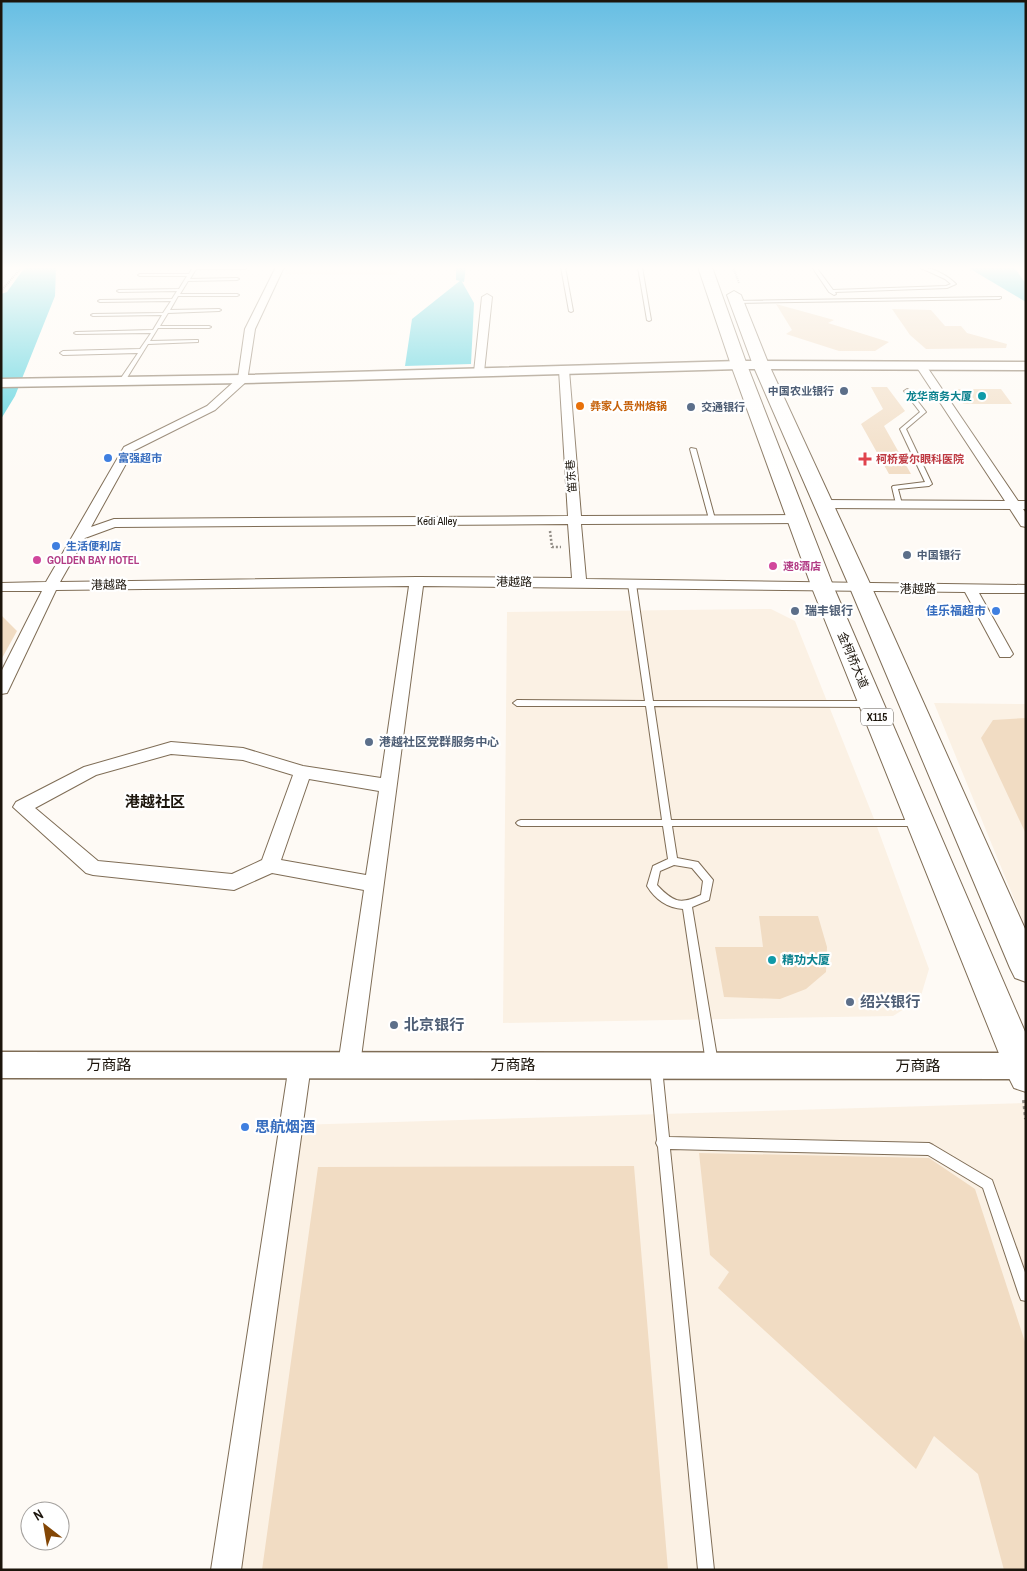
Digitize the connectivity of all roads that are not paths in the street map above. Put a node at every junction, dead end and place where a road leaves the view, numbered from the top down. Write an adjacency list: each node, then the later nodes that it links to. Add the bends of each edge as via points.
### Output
1 (148, 340): 7 (lane)
2 (249, 340): 15 (street)
3 (482, 340): 14 (street)
4 (739, 340): 10 (main road, 金柯桥大道 / X115)
5 (745, 340): 10 (main road, 金柯桥大道 / X115)
6 (196, 342): 7 (lane)
7 (146, 343): 8 (lane)
8 (140, 351): 9 (lane); 16 (lane)
9 (63, 353)
10 (750, 365): 11 (street); 13 (street); 20 (main road, 金柯桥大道 / X115); 24 (main road, 金柯桥大道 / X115)
11 (921, 366): 12 (street); 22 (street)
12 (1026, 366)
13 (564, 370): 14 (street); 25 (street, 笛东巷)
14 (479, 372): 15 (street)
15 (243, 379): 16 (street); 27 (street, via 211,408 128,449)
16 (122, 381): 17 (street)
17 (1, 383)
18 (907, 391): 21 (lane, via 923,412 903,429 930,484 895,487)
19 (693, 449): 23 (lane)
20 (823, 504): 21 (street); 34 (main road, 金柯桥大道 / X115)
21 (899, 504): 22 (street)
22 (1019, 505): 26 (street)
23 (712, 519): 24 (street, Kedi Alley); 25 (street, Kedi Alley)
24 (797, 519): 33 (main road, 金柯桥大道 / X115)
25 (574, 520): 27 (street, Kedi Alley, via 114,522); 29 (street, 笛东巷)
26 (1026, 523)
27 (80, 535): 31 (street)
28 (417, 581): 29 (street, 港越路); 31 (street, 港越路); 43 (street)
29 (579, 583): 30 (street, 港越路)
30 (632, 584): 33 (street, 港越路); 40 (lane)
31 (51, 586): 32 (street, 港越路); 38 (street)
32 (1, 587)
33 (823, 588): 34 (street, 港越路); 41 (main road, 金柯桥大道 / X115)
34 (861, 588): 35 (street, 港越路); 51 (main road, 金柯桥大道 / X115)
35 (970, 589): 36 (street, 港越路); 37 (street)
36 (1026, 589)
37 (1005, 654)
38 (1, 689)
39 (517, 703): 40 (lane)
40 (652, 704): 41 (lane); 45 (lane)
41 (872, 704): 46 (main road, 金柯桥大道 / X115)
42 (303, 772): 43 (street); 48 (street); 48 (street, via 243,754 170,748 90,771 22,807 93,868 234,882)
43 (388, 786): 49 (street)
44 (521, 823): 45 (lane)
45 (668, 823): 46 (lane); 47 (lane)
46 (921, 823): 57 (main road, 金柯桥大道 / X115)
47 (673, 861): 50 (lane, via 656,869 652,886 665,901); 50 (lane, via 695,865 708,880 706,897)
48 (270, 865): 49 (street)
49 (374, 884): 54 (street)
50 (687, 906): 56 (lane)
51 (1026, 968)
52 (1, 1065): 53 (street, 万商路)
53 (300, 1065): 54 (street, 万商路); 60 (street)
54 (349, 1065): 55 (street, 万商路)
55 (656, 1066): 56 (street, 万商路); 58 (lane)
56 (712, 1066): 57 (street, 万商路)
57 (1024, 1069)
58 (662, 1144): 59 (lane, via 929,1149 988,1184); 61 (lane)
59 (1026, 1295)
60 (226, 1570)
61 (706, 1570)

